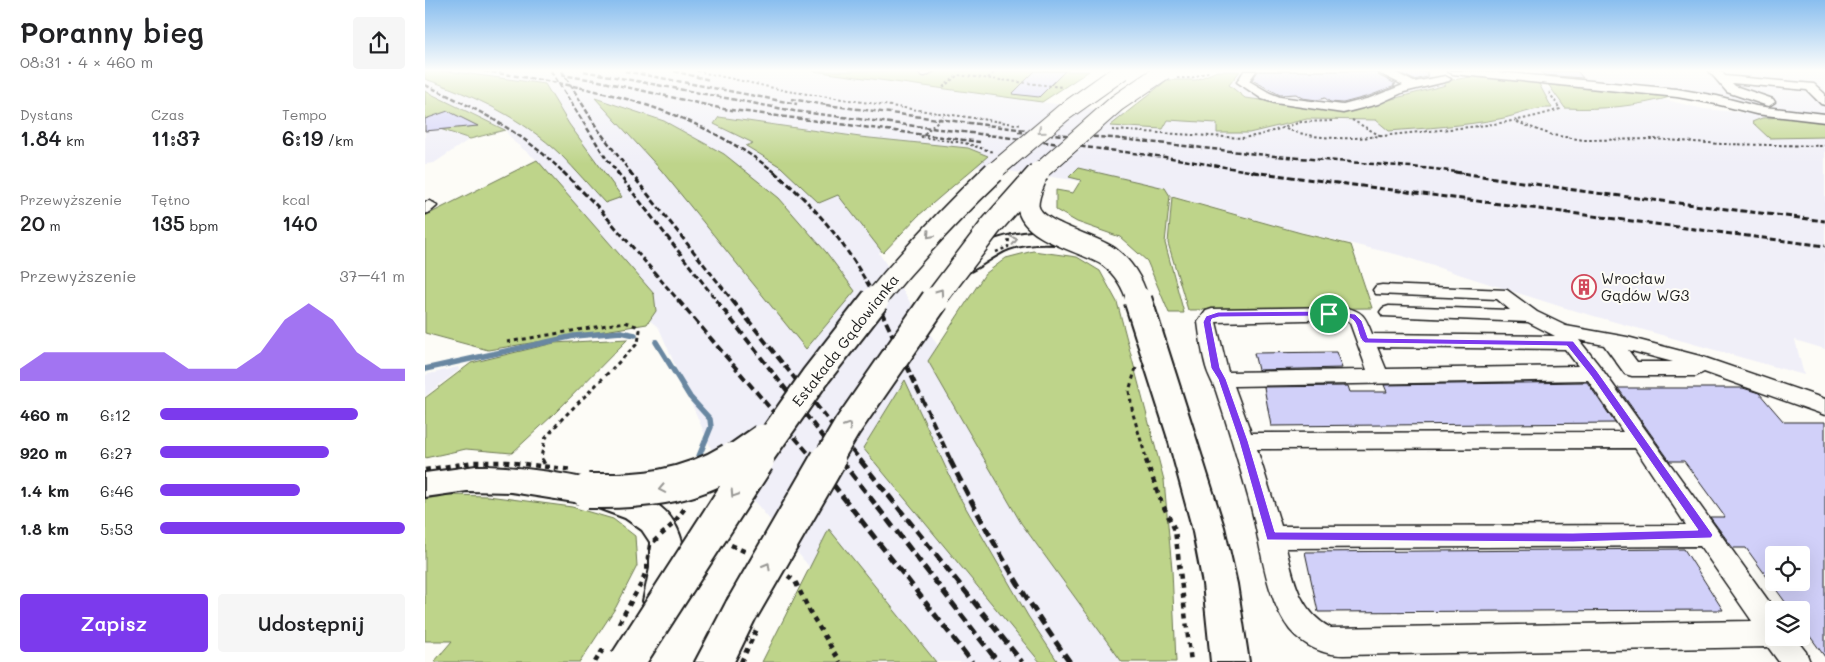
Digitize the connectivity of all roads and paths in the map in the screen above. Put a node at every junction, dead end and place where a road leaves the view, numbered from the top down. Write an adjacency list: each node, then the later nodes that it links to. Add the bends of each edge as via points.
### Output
1 (855, 102): 10 (path)
2 (1076, 102): 34 (main road, Estakada Gądowianka, one-way to 34, bridge, via 988,175 945,218 900,268)
3 (1119, 102): 21 (main road, bridge)
4 (1294, 102): 5 (lane, via 1343,108)
5 (1370, 102)
6 (1556, 102): 14 (path, via 1560,108)
7 (1724, 102): 11 (lane, via 1756,110)
8 (1768, 102): 9 (lane, via 1782,107)
9 (1825, 112)
10 (943, 115): 15 (path); 19 (path, via 921,137)
11 (1825, 118)
12 (1335, 121): 16 (path, via 1301,122)
13 (1343, 121): 18 (path, via 1352,120)
14 (1517, 122): 18 (path); 20 (path, via 1537,132 1568,139)
15 (1028, 126)
16 (1285, 129): 17 (path, via 1252,137 1230,138); 18 (path, via 1323,139)
17 (1108, 130)
18 (1381, 136)
19 (965, 144)
20 (1825, 146)
21 (1038, 174): 22 (main road, bridge, via 1027,196 1030,215 1043,226); 23 (main road, bridge)
22 (1079, 241): 23 (main road, one-way to 22, bridge, via 982,252 1012,240); 53 (main road, bridge, via 1111,258 1127,275 1141,312 1208,527)
23 (956, 270): 51 (main road, one-way to 23, bridge, via 847,426)
24 (1382, 290): 26 (lane, via 1501,294)
25 (1389, 312): 26 (lane)
26 (1531, 316): 27 (lane)
27 (1565, 337): 28 (lane); 30 (lane); 33 (lane, via 1610,340 1700,363)
28 (1365, 340): 31 (lane); 32 (lane, via 1358,321 1343,314 1212,315 1207,322 1216,368)
29 (1137, 365): 52 (path, via 1129,391 1133,414 1141,446 1175,530)
30 (1594, 373): 31 (lane); 35 (lane)
31 (1379, 376): 32 (lane)
32 (1222, 379): 36 (lane)
33 (1825, 407)
34 (780, 424): 38 (main road, bridge, via 735,460); 44 (main road, Estakada Gądowianka, one-way to 44, bridge)
35 (1639, 440): 36 (lane); 42 (lane)
36 (1243, 441): 43 (lane)
37 (425, 470): 39 (path, bridge, via 474,462 507,462)
38 (701, 478): 39 (main road, one-way to 39, bridge, via 629,492); 41 (path, bridge, via 703,483)
39 (583, 481): 40 (main road, via 461,478); 41 (main road, bridge, via 646,513)
40 (425, 484)
41 (664, 533): 44 (main road, via 666,575); 46 (path, bridge, via 650,545 641,584)
42 (1707, 535): 43 (lane); 45 (lane)
43 (1271, 537): 47 (lane, via 1289,606 1307,627 1327,640)
44 (660, 606): 49 (main road, Estakada Gądowianka, bridge)
45 (1765, 620)
46 (619, 625)
47 (1765, 633)
48 (1784, 646): 54 (lane)
49 (618, 651): 50 (path, bridge)
50 (595, 662)
51 (714, 662)
52 (1191, 662)
53 (1230, 662)
54 (1796, 662)

